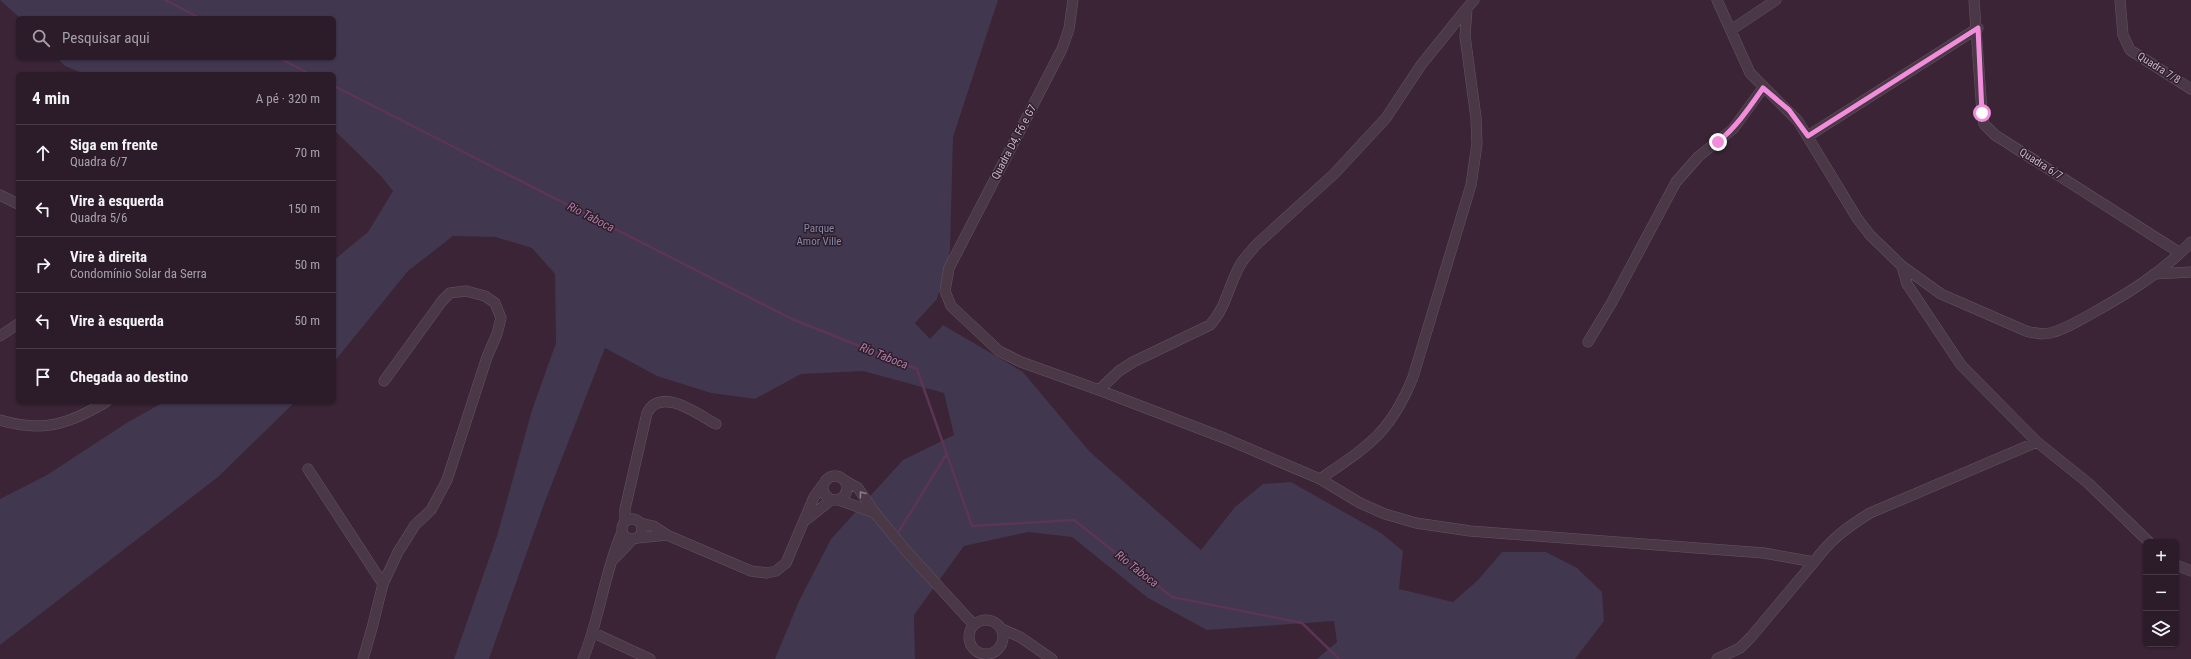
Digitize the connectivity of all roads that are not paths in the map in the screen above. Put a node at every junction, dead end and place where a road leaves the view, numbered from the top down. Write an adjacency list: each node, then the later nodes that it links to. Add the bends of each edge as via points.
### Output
1 (1073, 0): 23 (street, Quadra D4, F6 e G7, via 1069,29 1062,49 949,268 945,291 951,306 1000,351 1021,362)
2 (1474, 0): 7 (street)
3 (1717, 0): 9 (street)
4 (1776, 0): 9 (street)
5 (1974, 0): 8 (street, Quadra 6/7)
6 (2120, 0): 11 (street, Quadra 7/8, via 2123,35 2130,50)
7 (1467, 8): 23 (street, via 1421,66 1386,118 1334,174 1246,256 1219,315 1210,325 1134,362 1119,371); 29 (street, via 1465,36 1476,118 1474,165 1471,185 1423,346 1403,403 1394,417 1368,445)
8 (1978, 28): 12 (street); 15 (street, Quadra 6/7, via 1984,124 1995,135)
9 (1731, 30): 10 (street, via 1750,73)
10 (1763, 88): 12 (street, via 1789,110); 21 (street, via 1733,130 1699,156 1676,182)
11 (2191, 89)
12 (1808, 136): 16 (street, via 1857,218 1870,235)
13 (0, 195): 14 (street)
14 (16, 203)
15 (2187, 246): 17 (street, via 2182,255 2183,267); 18 (street)
16 (1902, 266): 18 (street, via 1941,294 2000,322 2039,335 2056,332 2080,320 2120,298); 27 (street, via 1907,284 1961,365)
17 (2191, 272): 18 (street)
18 (2154, 274)
19 (16, 325): 20 (street)
20 (0, 336)
21 (1588, 342)
22 (384, 381): 46 (street, via 450,293 462,290 485,296 499,309 501,318 497,334 487,357 447,480 431,510 405,539)
23 (1100, 390): 29 (street, via 1224,438)
24 (102, 404): 25 (street, via 71,419 37,428)
25 (0, 420)
26 (716, 424): 33 (street, via 670,401 653,404 647,413)
27 (2037, 442): 41 (street, via 2088,483); 43 (street, via 1870,513 1829,542)
28 (308, 469): 46 (street)
29 (1320, 479): 43 (street, via 1360,503 1416,523 1470,530 1764,553)
30 (844, 480): 31 (street, via 833,476 826,479); 32 (street, via 847,492); 34 (street, one-way to 30, via 858,488)
31 (822, 486): 32 (street, via 823,493); 37 (street, via 814,497)
32 (835, 500): 34 (street); 37 (street)
33 (626, 503): 35 (street); 36 (street)
34 (875, 513): 47 (street)
35 (625, 521): 36 (street); 38 (street)
36 (638, 521): 39 (street, via 653,526); 40 (street, via 642,531)
37 (804, 521): 39 (street, via 786,563 776,571 767,573 751,571)
38 (622, 532): 40 (street, via 624,536); 42 (street)
39 (667, 535): 40 (street)
40 (635, 538): 42 (street)
41 (2146, 539)
42 (611, 562): 49 (street)
43 (1814, 562): 52 (street)
44 (2179, 566): 45 (street)
45 (2191, 571)
46 (383, 584): 56 (street)
47 (974, 625): 48 (street, via 989,620); 54 (street, via 969,634 969,642)
48 (1002, 629): 50 (street); 51 (street)
49 (594, 633): 53 (street); 57 (street)
50 (1020, 637): 51 (street); 59 (street)
51 (1002, 645): 55 (street)
52 (1740, 648): 60 (street); 61 (street)
53 (636, 655): 58 (street)
54 (979, 656): 55 (street)
55 (992, 656)
56 (362, 659)
57 (583, 659)
58 (650, 659)
59 (1052, 659)
60 (1717, 659)
61 (1735, 659)

